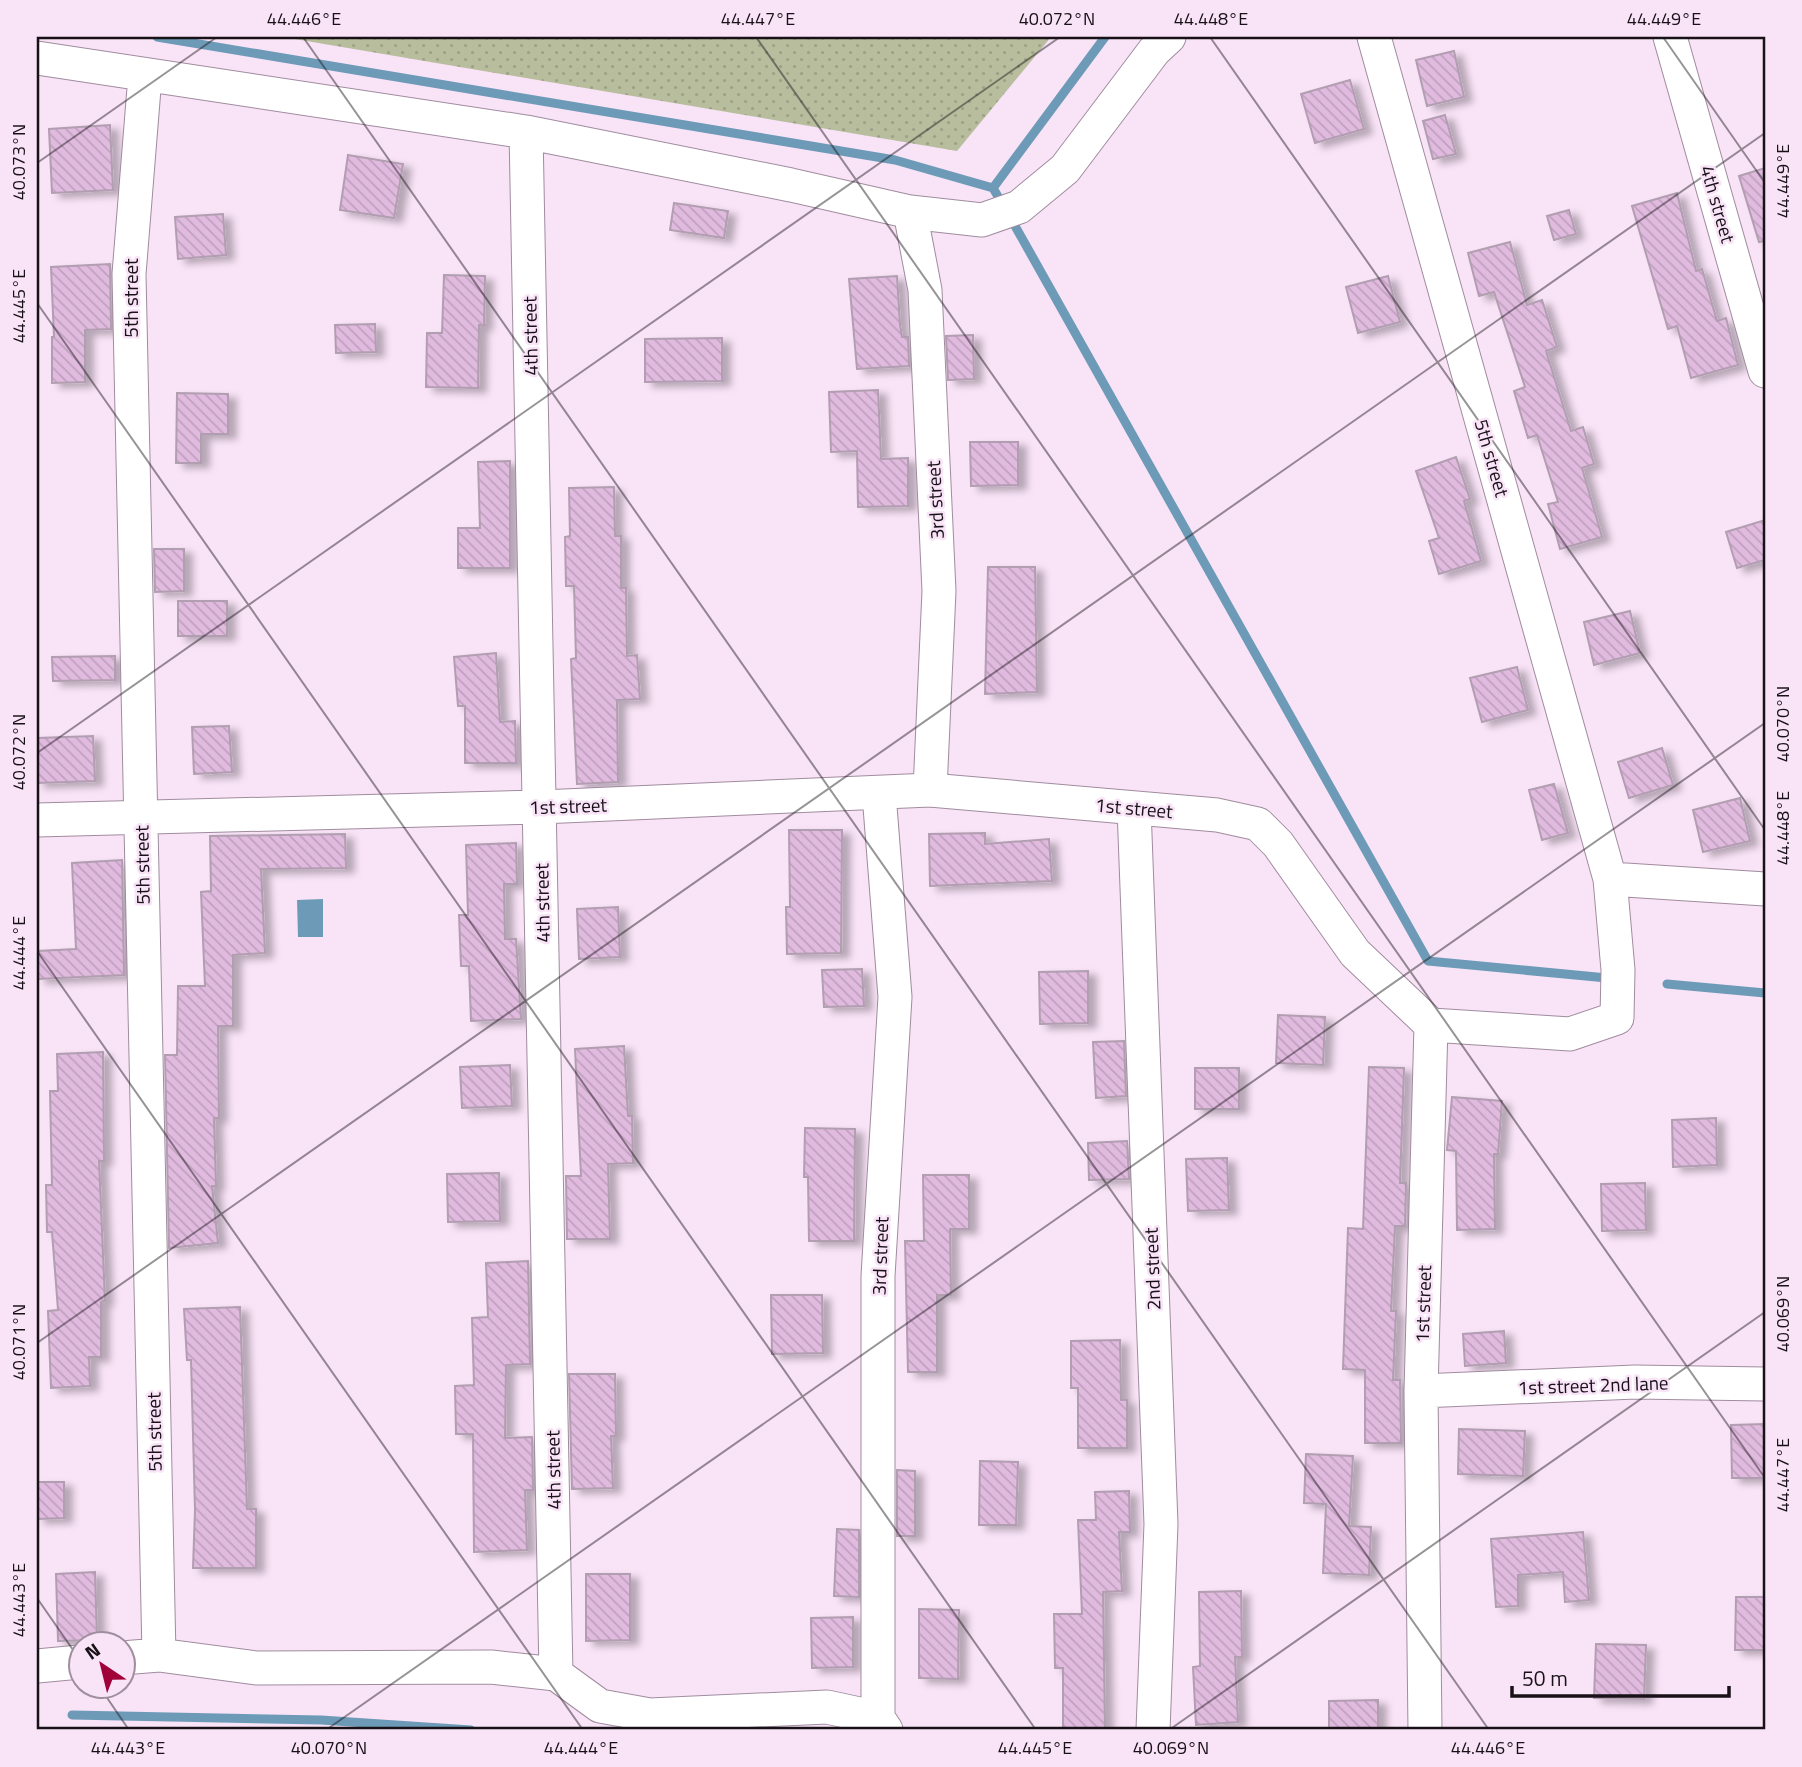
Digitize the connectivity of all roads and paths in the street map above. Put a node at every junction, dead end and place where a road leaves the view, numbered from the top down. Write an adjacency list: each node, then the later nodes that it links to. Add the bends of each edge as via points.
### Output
1 (1169, 37): 7 (street, via 1065,169 1018,207 982,220)
2 (1374, 37): 15 (street, 5th street)
3 (1670, 37): 8 (street, 4th street)
4 (37, 58): 5 (street)
5 (145, 76): 6 (street); 13 (street, 5th street, via 129,274)
6 (526, 132): 7 (street); 11 (street, 4th street)
7 (910, 212): 9 (street, 3rd street, via 925,290 939,592)
8 (1765, 371)
9 (930, 790): 10 (street, 1st street); 12 (street, 1st street)
10 (879, 794): 11 (street, 1st street); 25 (street, 3rd street, via 895,997 878,1276)
11 (541, 807): 13 (street, 1st street); 24 (street, 4th street)
12 (1134, 808): 17 (street, 1st street, via 1217,815 1258,824 1278,844 1355,953); 26 (street, 2nd street, via 1161,1524)
13 (141, 818): 14 (street, 1st street); 20 (street, 5th street)
14 (37, 820)
15 (1610, 878): 16 (street); 17 (street, 5th street, via 1617,1018 1570,1034)
16 (1765, 889)
17 (1432, 1025): 19 (street, 1st street)
18 (1765, 1384): 19 (street, 1st street 2nd lane, via 1635,1382)
19 (1420, 1391): 27 (street, 1st street)
20 (159, 1655): 21 (street); 24 (street, via 256,1668 491,1667)
21 (136, 1657)
22 (66, 1663): 23 (street)
23 (37, 1666)
24 (556, 1674): 25 (street, via 600,1706 650,1716 827,1707)
25 (882, 1724)
26 (1153, 1730)
27 (1425, 1730)

